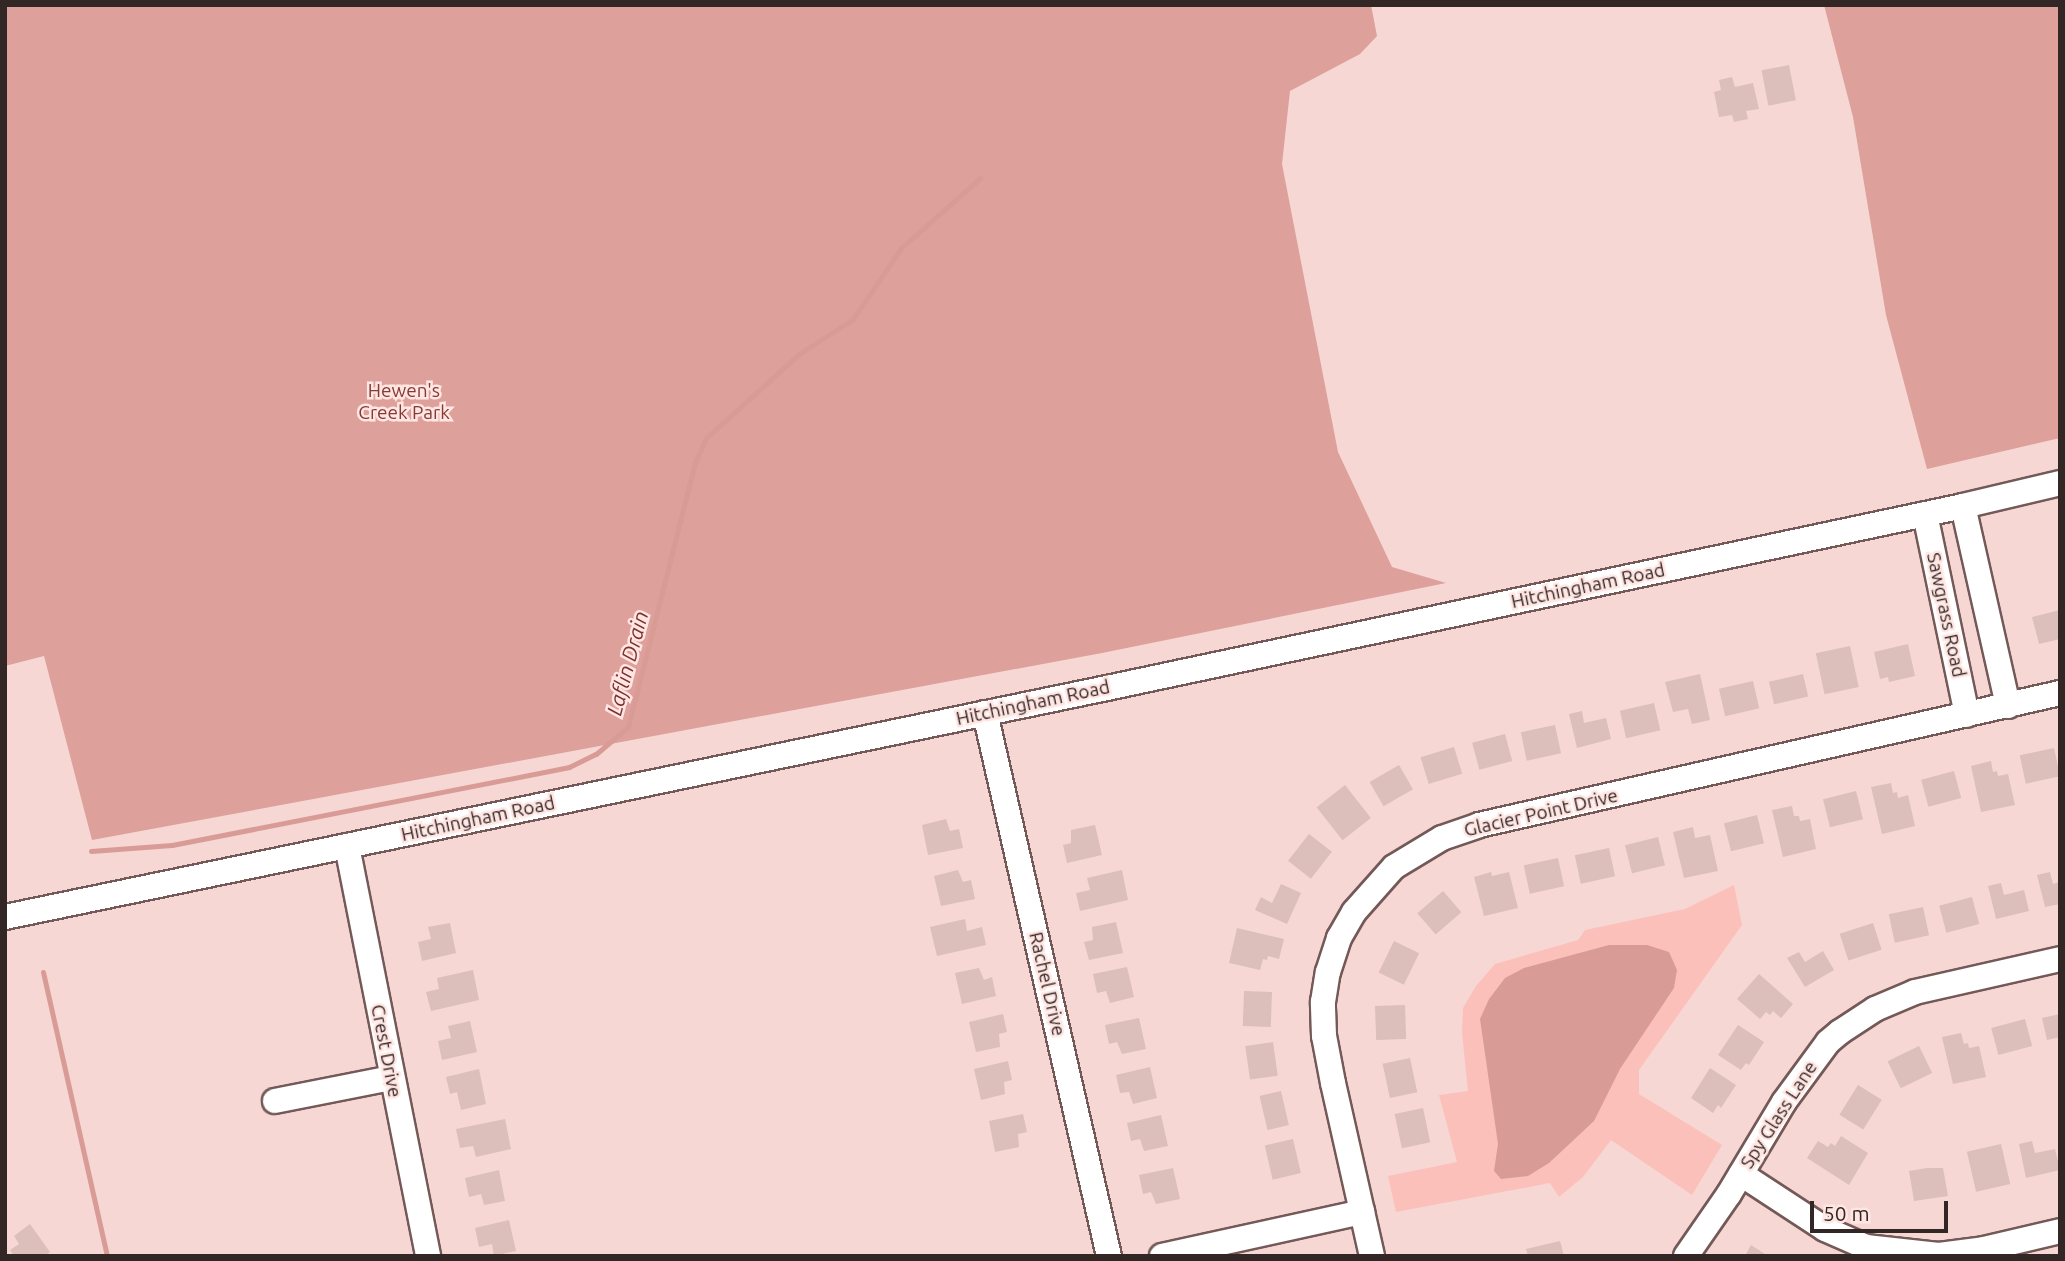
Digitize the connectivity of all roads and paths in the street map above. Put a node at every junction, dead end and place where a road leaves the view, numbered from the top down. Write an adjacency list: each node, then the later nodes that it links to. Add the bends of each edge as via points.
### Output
1 (2060, 483): 2 (street, Hitchingham Road)
2 (1963, 506): 3 (street, Hitchingham Road); 5 (street, Sawgrass Road)
3 (1925, 514): 6 (street, Hitchingham Road); 7 (street, Sawgrass Road)
4 (2060, 693): 5 (street, Glacier Point Drive)
5 (2008, 706): 7 (street, Glacier Point Drive)
6 (985, 713): 8 (street, Hitchingham Road); 17 (street, Rachel Drive)
7 (1967, 715): 14 (street, Glacier Point Drive, via 1479,825 1434,842 1394,867 1354,912 1339,938 1323,1002 1324,1036)
8 (347, 846): 9 (street, Hitchingham Road); 11 (street, Crest Drive)
9 (5, 916)
10 (2060, 959): 13 (street, Spy Glass Lane, via 1914,992 1854,1022 1821,1052 1784,1102)
11 (391, 1078): 12 (street); 16 (street, Crest Drive)
12 (275, 1101)
13 (1741, 1174): 15 (street, via 1825,1229 1866,1247 1939,1255); 20 (street, Spy Glass Lane)
14 (1362, 1212): 18 (street); 19 (street, Glacier Point Drive)
15 (2060, 1231)
16 (428, 1256)
17 (1109, 1256)
18 (1162, 1256)
19 (1372, 1256)
20 (1686, 1256)

